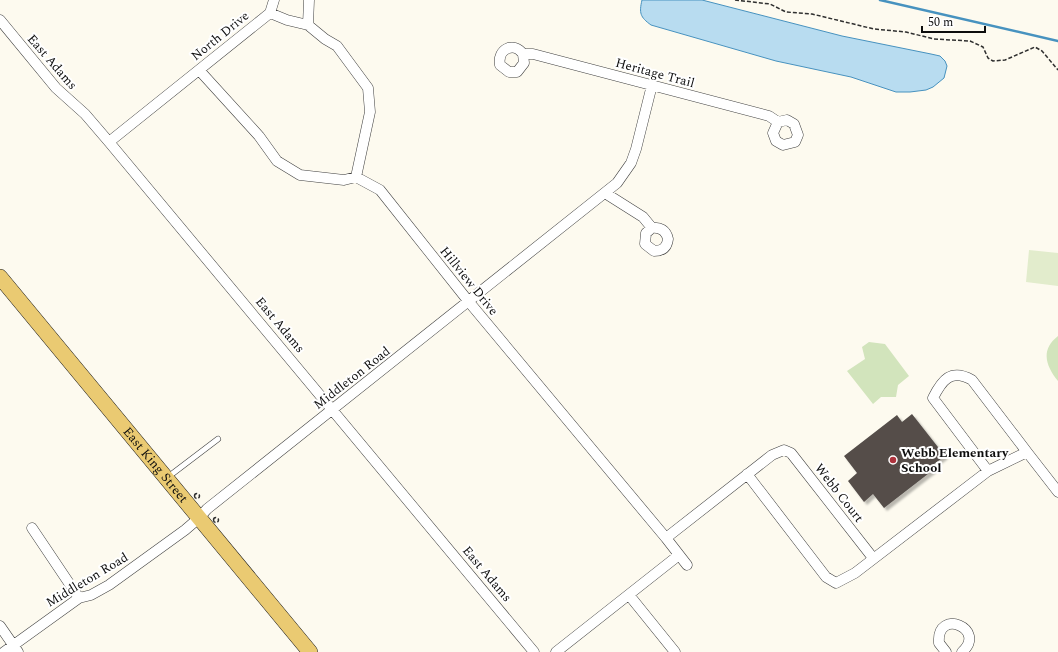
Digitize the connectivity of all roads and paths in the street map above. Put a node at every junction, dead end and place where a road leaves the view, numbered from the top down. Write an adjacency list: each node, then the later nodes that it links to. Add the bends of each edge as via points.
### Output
1 (274, 0): 4 (street)
2 (309, 0): 6 (street)
3 (735, 0): 9 (path, via 770,4 786,12 812,14 874,29 906,32 934,39 970,41 983,47 988,58 993,61 1005,60 1035,47 1042,51)
4 (270, 13): 6 (street); 8 (street, North Drive)
5 (0, 20): 12 (street, East Adams, via 56,88 85,114)
6 (308, 25): 13 (street, via 337,46 368,88 370,112)
7 (523, 54): 10 (street, Heritage Trail, via 533,54)
8 (199, 70): 12 (street, North Drive); 13 (street, via 259,136 277,161 300,175 344,180)
9 (1058, 70)
10 (652, 85): 11 (street, Heritage Trail, via 769,116); 14 (street, Middleton Road, via 631,163 617,183)
11 (778, 122)
12 (109, 142): 18 (street, East Adams)
13 (356, 177): 17 (street, Hillview Drive, via 380,190)
14 (605, 193): 15 (street, via 643,217); 17 (street, Middleton Road)
15 (652, 228)
16 (0, 277): 23 (main road, East King Street)
17 (469, 302): 18 (street, Middleton Road); 27 (street, Hillview Drive)
18 (333, 409): 25 (street, Middleton Road); 38 (street, East Adams)
19 (218, 439): 23 (lane)
20 (1027, 452): 21 (street); 21 (street, via 972,380 963,375 947,378 939,385 933,398); 24 (street)
21 (988, 471): 29 (street)
22 (747, 474): 27 (street, Webb Court); 29 (street, Webb Court, via 777,452 788,451); 29 (street, via 831,581 836,583 843,580)
23 (166, 479): 25 (main road, East King Street)
24 (1058, 492)
25 (199, 518): 32 (street, Middleton Road, via 110,585); 37 (main road, East King Street)
26 (32, 528): 32 (street)
27 (666, 538): 28 (street, Hillview Drive)
28 (679, 555): 30 (street, Hillview Drive); 31 (street)
29 (873, 558)
30 (687, 565)
31 (629, 595): 39 (street); 40 (street)
32 (79, 598): 34 (street, Middleton Road)
33 (0, 626): 34 (street)
34 (16, 649): 36 (street, Middleton Road)
35 (943, 649): 41 (street); 42 (street, via 938,638 942,629 950,624 959,625 966,631 969,640)
36 (4, 652)
37 (310, 652)
38 (534, 652)
39 (556, 652)
40 (675, 652)
41 (931, 652)
42 (962, 652)

